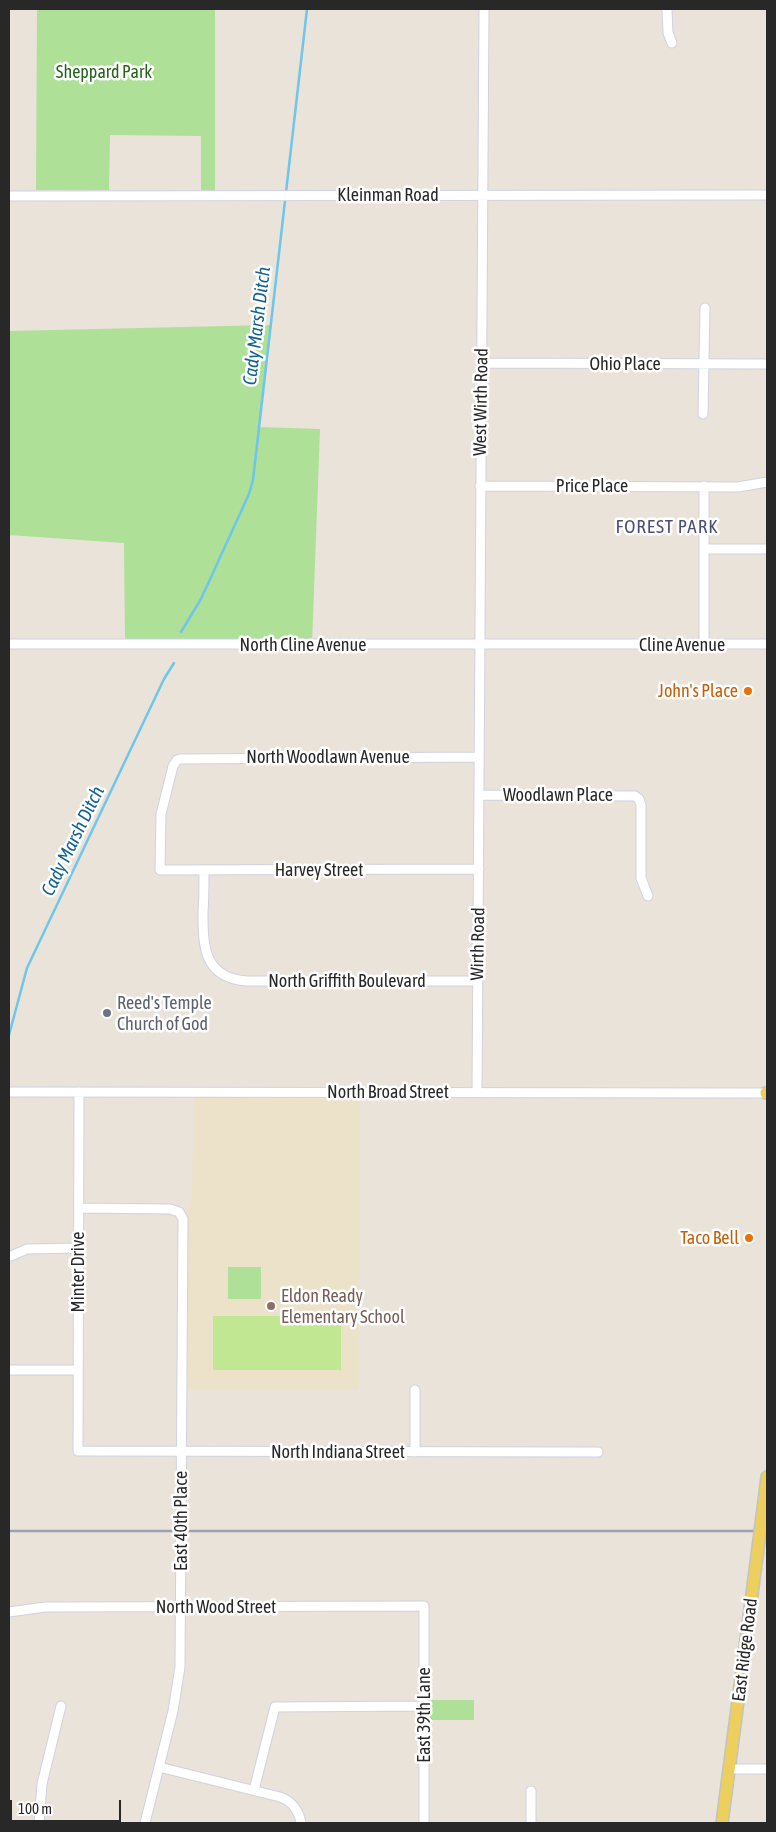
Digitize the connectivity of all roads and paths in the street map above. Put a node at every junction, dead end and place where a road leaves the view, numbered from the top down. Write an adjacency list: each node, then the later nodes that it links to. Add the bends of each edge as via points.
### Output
1 (484, 9): 4 (street, West Wirth Road)
2 (667, 9): 3 (street)
3 (672, 44)
4 (482, 194): 5 (street, Kleinman Road); 6 (street, Kleinman Road); 8 (street, West Wirth Road)
5 (767, 195)
6 (9, 196)
7 (705, 308): 9 (street)
8 (482, 363): 9 (street, Ohio Place); 13 (street, West Wirth Road)
9 (704, 364): 10 (street, Ohio Place); 11 (street)
10 (767, 364)
11 (703, 414)
12 (767, 482): 14 (street, Price Place, via 738,487)
13 (480, 486): 14 (street, Price Place); 19 (street, West Wirth Road)
14 (704, 486): 15 (street)
15 (704, 549): 16 (street); 21 (street)
16 (767, 549)
17 (9, 644): 19 (street, North Cline Avenue)
18 (767, 644): 21 (street, Cline Avenue)
19 (479, 645): 20 (street, North Cline Avenue); 22 (street, West Wirth Road)
20 (597, 645): 21 (street, Cline Avenue)
21 (704, 645)
22 (479, 756): 23 (street, West Wirth Road); 25 (street, North Woodlawn Avenue, via 177,760 160,814)
23 (479, 795): 24 (street, Wirth Road); 27 (street, Woodlawn Place, via 637,797 641,805 641,878)
24 (479, 869): 26 (street, Harvey Street); 28 (street, Wirth Road)
25 (160, 870): 26 (street, Harvey Street)
26 (204, 870): 28 (street, North Griffith Boulevard, via 205,950 213,965 232,978 247,981)
27 (648, 896)
28 (477, 980): 31 (street, Wirth Road)
29 (9, 1092): 30 (street, North Broad Street)
30 (80, 1092): 31 (street, North Broad Street); 33 (street, Minter Drive)
31 (477, 1092): 32 (street, North Broad Street)
32 (767, 1093)
33 (79, 1208): 34 (street, Minter Drive); 40 (street, East 40th Place, via 170,1208 182,1214)
34 (78, 1248): 35 (street, via 27,1249); 37 (street, Minter Drive)
35 (11, 1256)
36 (9, 1370): 37 (street)
37 (78, 1370): 39 (street, Minter Drive)
38 (415, 1390): 41 (street)
39 (78, 1452): 40 (street, North Indiana Street)
40 (182, 1452): 41 (street, North Indiana Street); 45 (street, East 40th Place)
41 (415, 1452): 42 (street, North Indiana Street)
42 (598, 1452)
43 (767, 1477): 50 (main road, East Ridge Road, bridge)
44 (424, 1606): 45 (street, North Wood Street); 48 (street, East 39th Lane)
45 (181, 1607): 46 (street, North Wood Street, via 45,1607); 49 (street, East 40th Place, via 178,1684)
46 (9, 1612)
47 (61, 1706): 54 (street, via 44,1777)
48 (424, 1706): 52 (street, via 275,1707); 57 (street, East 39th Lane)
49 (159, 1767): 52 (street); 55 (street, East 40th Place)
50 (729, 1769): 51 (street); 59 (main road, East Ridge Road)
51 (767, 1769)
52 (254, 1790): 56 (street, via 286,1799 299,1814)
53 (531, 1791): 58 (street)
54 (39, 1823)
55 (145, 1823)
56 (301, 1823)
57 (424, 1823)
58 (531, 1823)
59 (722, 1823)

